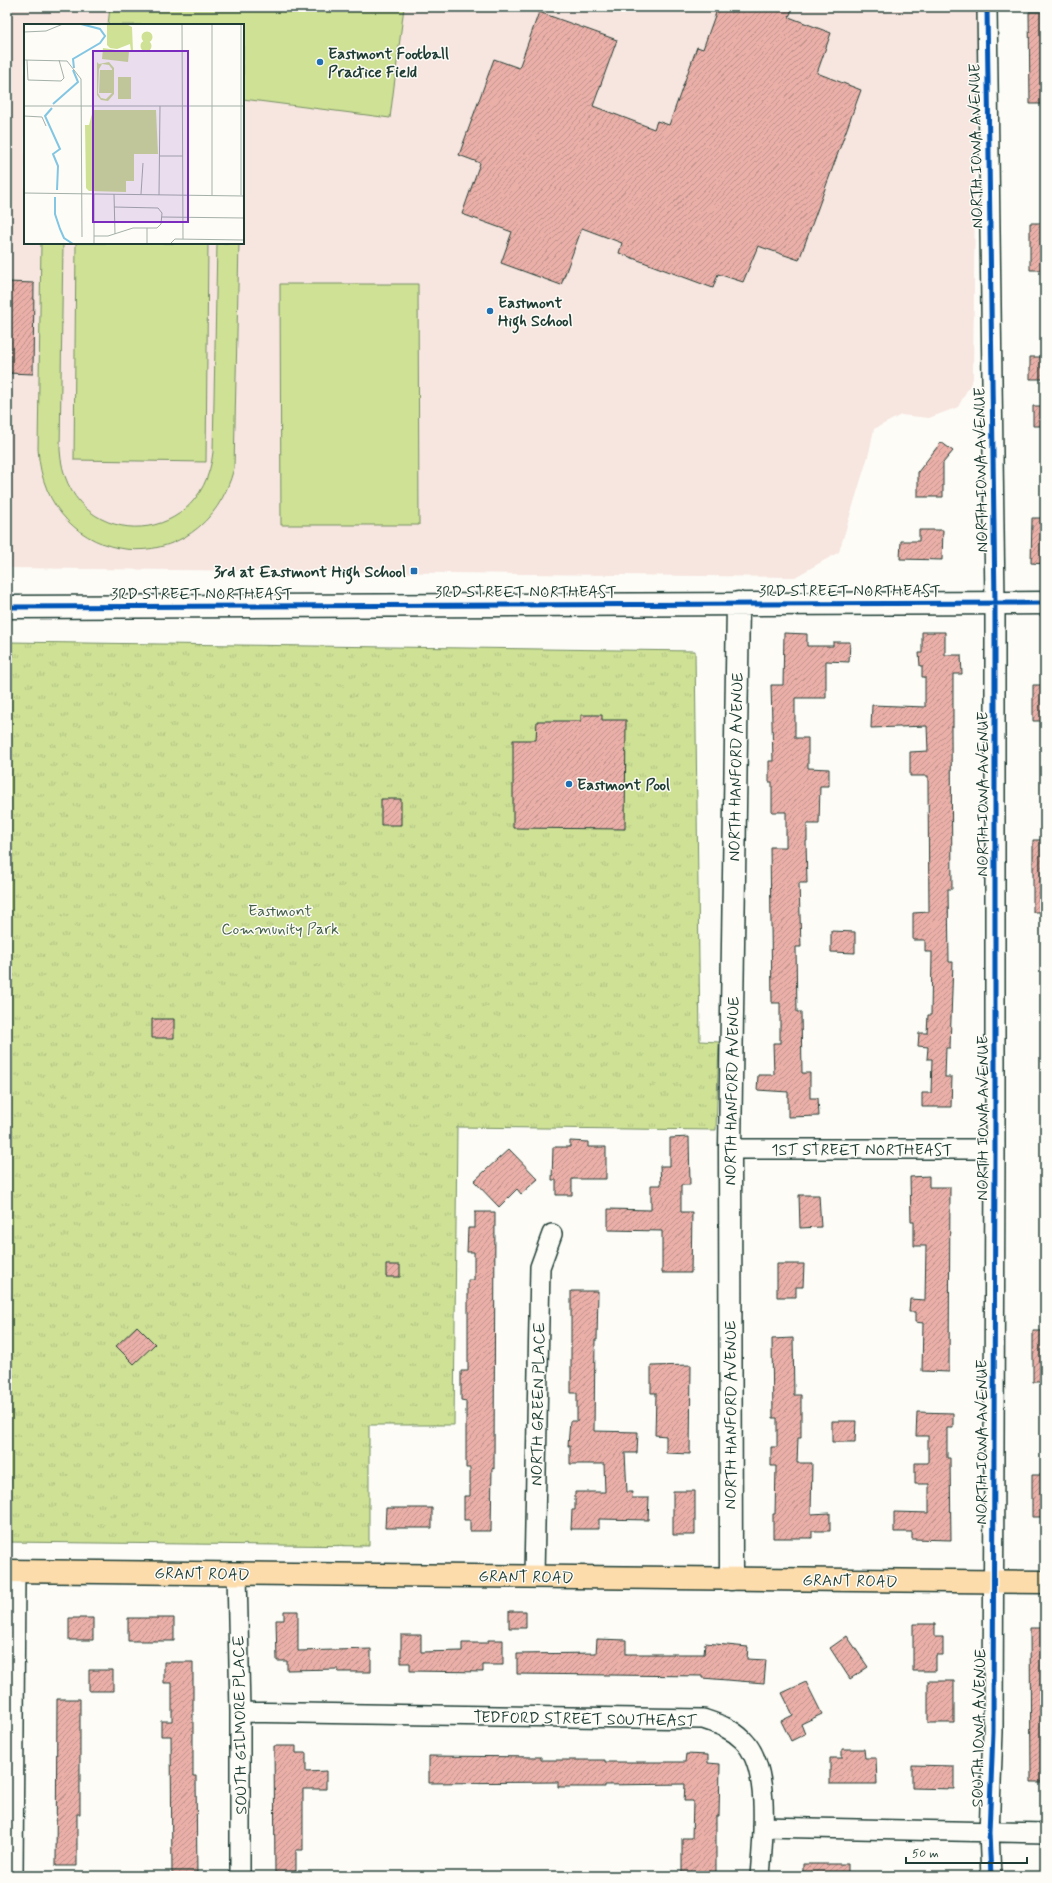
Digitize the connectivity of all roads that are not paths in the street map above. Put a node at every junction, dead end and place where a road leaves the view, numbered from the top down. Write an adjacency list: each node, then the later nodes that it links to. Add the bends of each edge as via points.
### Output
1 (987, 7): 3 (street, NORTH IOWA AVENUE)
2 (738, 603): 3 (street, 3RD STREET NORTHEAST); 5 (street, 3RD STREET NORTHEAST); 6 (street, NORTH HANFORD AVENUE)
3 (995, 603): 4 (street, 3RD STREET NORTHEAST); 7 (street, NORTH IOWA AVENUE)
4 (1045, 603)
5 (7, 606)
6 (730, 1148): 7 (street, 1ST STREET NORTHEAST); 12 (street, NORTH HANFORD AVENUE)
7 (995, 1149): 13 (street, NORTH IOWA AVENUE)
8 (552, 1234): 11 (street, NORTH GREEN PLACE, via 540,1267)
9 (11, 1571): 10 (main road, GRANT ROAD); 19 (street)
10 (237, 1573): 11 (main road, GRANT ROAD); 15 (street, SOUTH GILMORE PLACE)
11 (534, 1576): 12 (main road, GRANT ROAD)
12 (731, 1578): 13 (main road, GRANT ROAD)
13 (993, 1581): 14 (main road, GRANT ROAD); 17 (street, SOUTH IOWA AVENUE, via 993,1732)
14 (1045, 1582)
15 (240, 1712): 16 (street, TEDFORD STREET SOUTHEAST, via 703,1719 725,1726 744,1740 756,1760 761,1785); 20 (street, SOUTH GILMORE PLACE)
16 (763, 1827): 17 (street); 21 (street, TEDFORD STREET SOUTHEAST)
17 (989, 1833): 18 (street); 22 (street, SOUTH IOWA AVENUE)
18 (1045, 1833)
19 (13, 1876)
20 (240, 1876)
21 (760, 1876)
22 (991, 1876)

